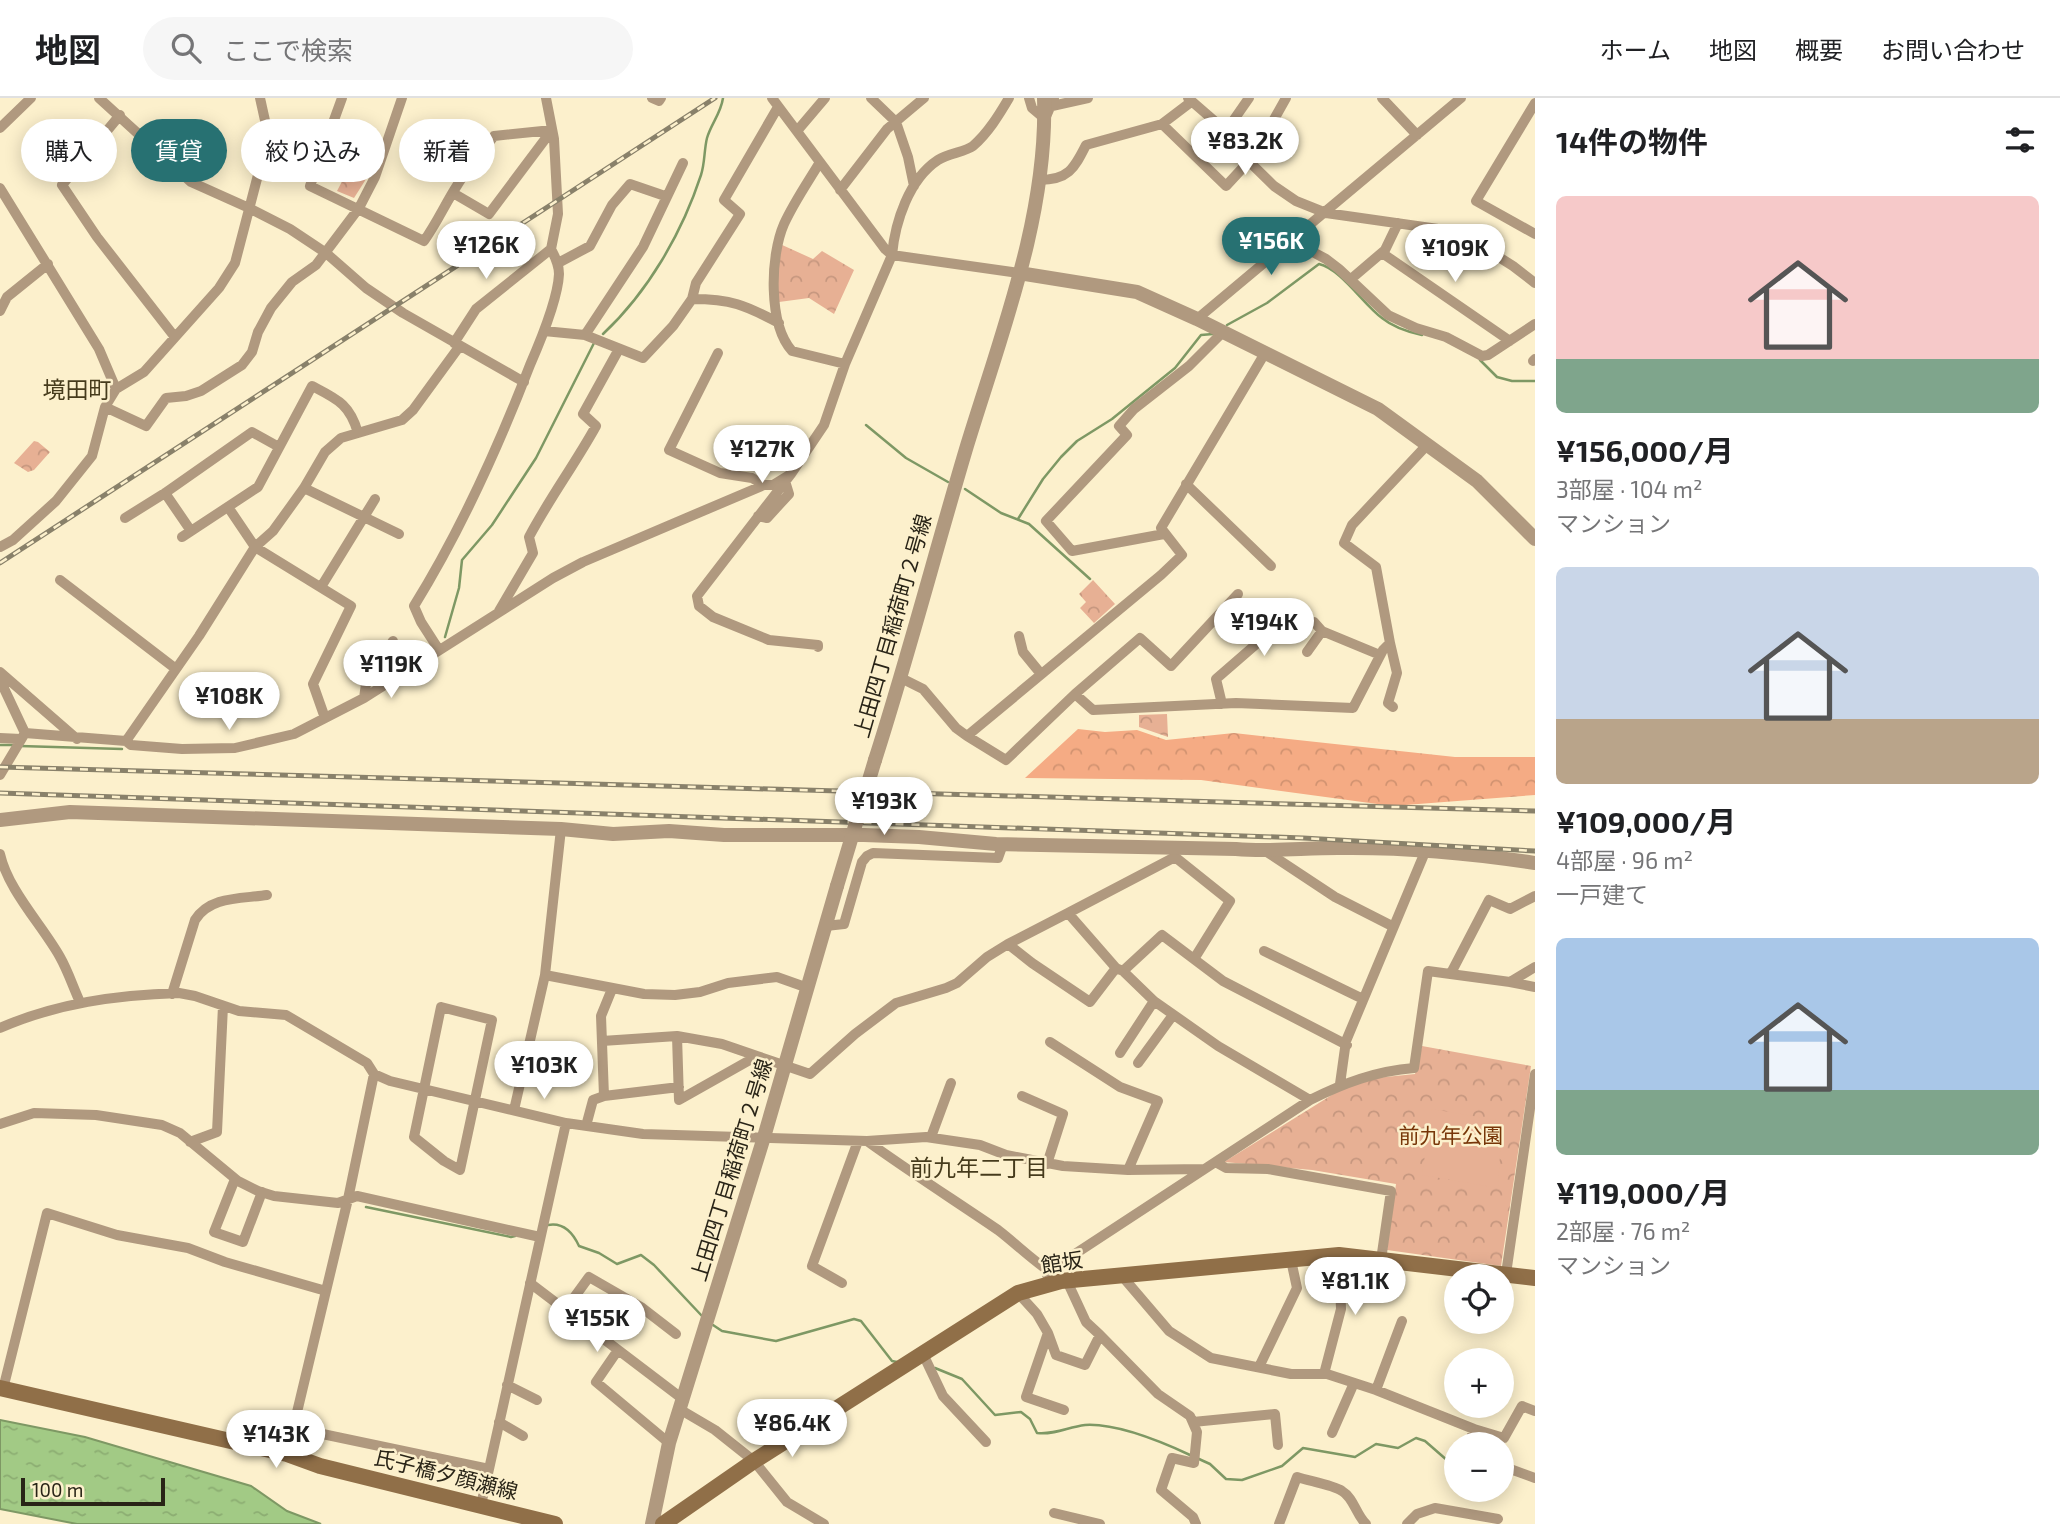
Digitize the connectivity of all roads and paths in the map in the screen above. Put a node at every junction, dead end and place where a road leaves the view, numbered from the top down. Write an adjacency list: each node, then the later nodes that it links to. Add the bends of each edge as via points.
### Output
1 (32, 98): 26 (street)
2 (99, 98): 23 (street)
3 (260, 98): 41 (street, via 266,125 264,152)
4 (342, 98): 42 (street, via 310,187)
5 (402, 98): 42 (street, via 375,177)
6 (546, 98): 27 (street)
7 (652, 98): 8 (street)
8 (661, 98)
9 (825, 98): 29 (street)
10 (871, 98): 24 (street)
11 (924, 98): 24 (street)
12 (1009, 98): 36 (street, via 970,148 941,158)
13 (1029, 98): 22 (street, via 1032,107)
14 (1088, 98): 22 (street)
15 (1249, 98): 30 (street)
16 (1286, 98): 28 (street)
17 (1382, 98): 31 (street)
18 (1461, 98): 31 (street)
19 (1189, 100): 25 (street); 30 (street)
20 (775, 102): 29 (street); 56 (street, via 724,200 740,214 696,283)
21 (1535, 103): 45 (street, via 1476,201)
22 (1048, 105): 35 (street, 上田四丁目稲荷町２号線)
23 (120, 115): 41 (street, via 191,182); 64 (street, via 62,185)
24 (896, 122): 36 (street); 38 (street)
25 (1162, 124): 32 (street, via 1226,186); 35 (street, via 1086,145 1075,167 1060,178)
26 (0, 128)
27 (552, 130): 39 (street, via 494,136); 39 (street, via 489,214); 47 (street, via 558,214)
28 (1268, 130)
29 (797, 131): 33 (street)
30 (1226, 131): 32 (street, via 1226,139)
31 (1418, 135): 43 (street)
32 (1250, 160): 43 (street, via 1274,186)
33 (820, 162): 38 (street); 59 (street, via 783,226 773,291)
34 (683, 163): 40 (street)
35 (1039, 180): 53 (street, 上田四丁目稲荷町２号線)
36 (914, 186): 50 (street)
37 (0, 188): 52 (street)
38 (840, 190): 50 (street)
39 (453, 193): 42 (street, via 424,241)
40 (666, 196): 51 (street, via 630,184 612,205 590,246); 63 (street, via 643,247)
41 (249, 208): 48 (street); 64 (street, via 235,262 226,278)
42 (359, 208): 48 (street)
43 (1326, 213): 44 (street); 46 (street)
44 (1398, 223): 49 (street); 55 (street, via 1459,232)
45 (1533, 229)
46 (1292, 241): 54 (street); 58 (street)
47 (551, 249): 51 (street); 66 (street, via 476,309)
48 (326, 253): 66 (street, via 375,294); 73 (street, via 292,282 271,308 242,365 201,391 166,398 146,426)
49 (1382, 253): 54 (street); 65 (street)
50 (892, 255): 53 (street); 70 (street)
51 (558, 263): 61 (street, via 559,276)
52 (48, 264): 57 (street, via 6,297); 72 (street, via 99,349)
53 (1019, 273): 58 (street, via 1137,292); 107 (street, 上田四丁目稲荷町２号線)
54 (1351, 279): 65 (street, via 1388,315 1482,356)
55 (1535, 283)
56 (692, 299): 59 (street, via 724,299); 67 (street, via 643,358)
57 (0, 311)
58 (1198, 319): 62 (street)
59 (779, 323): 70 (street, via 792,351)
60 (1535, 324): 65 (street)
61 (544, 331): 63 (street); 71 (street)
62 (1223, 332): 69 (street); 87 (street, via 1134,409 1119,426 1127,435 1045,521 1072,551)
63 (584, 335): 67 (street)
64 (174, 336): 72 (street, via 144,372)
65 (1510, 341)
66 (456, 345): 71 (street); 74 (street, via 408,415)
67 (619, 349): 95 (street, via 583,414 596,426 529,537 533,553)
68 (718, 353): 79 (street, via 669,450 720,473 752,478)
69 (1265, 353): 75 (street, via 1378,410); 78 (street)
70 (845, 364): 77 (street, via 824,425)
71 (524, 382): 101 (street, via 446,556 414,606)
72 (116, 389): 73 (street)
73 (105, 407): 89 (street, via 92,456 56,501)
74 (358, 433): 76 (street, via 353,415 312,386); 80 (street, via 341,438 325,452)
75 (1427, 445): 88 (street, via 1477,481); 99 (street, via 1352,525 1344,542 1376,566)
76 (279, 447): 81 (street, via 252,432); 83 (street, via 258,486)
77 (788, 478): 79 (street); 100 (street, via 789,494 766,518 758,516 697,596 699,606 713,617 769,640)
78 (1186, 484): 87 (street, via 1161,528); 91 (street)
79 (764, 485): 95 (street, via 583,562)
80 (304, 488): 84 (street); 90 (street, via 273,531)
81 (164, 493): 83 (street, via 187,534); 85 (street)
82 (376, 499): 84 (street)
83 (228, 507): 90 (street)
84 (363, 517): 86 (street); 93 (street)
85 (125, 518)
86 (399, 534)
87 (1164, 534): 106 (street, via 1182,555)
88 (1535, 539)
89 (0, 547)
90 (255, 547): 93 (street); 104 (street)
91 (1271, 566)
92 (60, 580): 104 (street)
93 (321, 587): 113 (street, via 352,606 313,684)
94 (1238, 594): 109 (street, via 1171,666 1140,638)
95 (498, 612): 101 (street)
96 (1322, 631): 102 (street); 103 (street); 111 (street, via 1314,622 1283,614 1269,633 1216,679)
97 (1019, 636): 106 (street, via 1023,652)
98 (393, 641): 110 (street, via 366,684)
99 (1390, 643): 103 (street); 112 (street, via 1397,673 1388,703)
100 (818, 647)
101 (439, 650): 110 (street)
102 (1307, 652)
103 (1380, 655): 111 (street, via 1353,708)
104 (176, 669): 118 (street)
105 (0, 672): 117 (street)
106 (1041, 674): 115 (street)
107 (901, 678): 115 (street, via 923,688); 130 (street, 上田四丁目稲荷町２号線, bridge)
108 (0, 680): 114 (street)
109 (1076, 694): 111 (street, via 1093,710); 115 (street, via 1006,760)
110 (364, 698): 113 (street)
111 (1222, 704)
112 (1393, 707)
113 (325, 718): 118 (street, via 294,734 234,748 182,749)
114 (23, 736): 116 (street); 117 (street); 119 (street)
115 (967, 736)
116 (0, 738)
117 (78, 739): 118 (street)
118 (126, 741)
119 (0, 775)
120 (0, 820): 121 (street, via 70,812)
121 (561, 829): 122 (street, via 613,834 905,836); 138 (street)
122 (1003, 844): 123 (street); 130 (street, via 998,858 873,853 862,862 844,923)
123 (1267, 852): 124 (street, via 1338,848); 131 (street, via 1335,897)
124 (1425, 852): 126 (street); 131 (street)
125 (0, 854): 146 (street, via 14,886 61,958)
126 (1535, 863)
127 (267, 895): 143 (street, via 211,903 201,910)
128 (1535, 896): 137 (street, via 1510,909 1489,900)
129 (1068, 913): 132 (street); 134 (street, via 1175,857 1230,901); 136 (street)
130 (827, 926): 141 (street, 上田四丁目稲荷町２号線)
131 (1392, 926): 144 (street)
132 (1008, 944): 136 (street, via 1090,1002); 157 (street, via 957,983 897,1003 810,1074)
133 (1264, 951): 144 (street)
134 (1194, 959): 136 (street, via 1162,936); 153 (street, via 1223,981)
135 (1535, 967): 139 (street)
136 (1119, 970): 145 (street)
137 (1451, 972): 139 (street); 161 (street, via 1428,971 1414,1068 1386,1070)
138 (545, 975): 142 (street); 168 (street)
139 (1510, 982): 140 (street)
140 (1535, 987)
141 (808, 988): 142 (street, via 776,978 675,995); 157 (street, 上田四丁目稲荷町２号線)
142 (612, 989): 151 (street, via 601,1016)
143 (172, 994): 146 (street); 147 (street)
144 (1363, 999): 153 (street)
145 (1154, 1001): 148 (street); 154 (street)
146 (80, 1002): 149 (street)
147 (223, 1006): 158 (street, via 286,1015 366,1063); 175 (street, via 217,1132)
148 (1173, 1014): 156 (street); 166 (street)
149 (0, 1028)
150 (677, 1036): 151 (street); 155 (street); 162 (street)
151 (602, 1041): 164 (street)
152 (1049, 1042): 179 (street, via 1120,1087 1158,1101)
153 (1347, 1045): 161 (street)
154 (1120, 1053)
155 (757, 1056): 157 (street); 162 (street, via 679,1100)
156 (1138, 1063)
157 (785, 1065): 172 (street, 上田四丁目稲荷町２号線)
158 (374, 1074): 163 (street); 182 (street)
159 (1535, 1074): 187 (street)
160 (951, 1083): 173 (street)
161 (1340, 1084): 166 (street)
162 (679, 1087): 164 (street)
163 (424, 1089): 167 (street); 167 (street, via 414,1137 460,1170); 167 (street, via 441,1007 492,1020)
164 (604, 1096): 171 (street, via 593,1100)
165 (1022, 1096): 177 (street, via 1063,1114)
166 (1310, 1100): 176 (street)
167 (473, 1101): 168 (street)
168 (514, 1110): 169 (street)
169 (566, 1123): 171 (street); 183 (street)
170 (0, 1124): 175 (street, via 34,1113 96,1115 162,1125)
171 (586, 1126): 172 (street, via 643,1134)
172 (764, 1137): 174 (street); 213 (street, 上田四丁目稲荷町２号線)
173 (931, 1137): 174 (street); 177 (street)
174 (862, 1141): 189 (street, via 1001,1233); 195 (street, via 812,1266)
175 (190, 1142): 180 (street)
176 (1217, 1163): 178 (street); 186 (street, via 1226,1168 1280,1171 1391,1191)
177 (1047, 1164): 179 (street)
178 (1204, 1169): 179 (street); 189 (street)
179 (1128, 1170)
180 (235, 1179): 181 (street); 181 (street, via 214,1232 243,1242)
181 (262, 1192): 182 (street, via 338,1203)
182 (348, 1199): 183 (street, via 357,1196); 197 (street)
183 (540, 1237): 194 (street)
184 (1339, 1255): 185 (main road, 館坂); 186 (main road, 館坂); 207 (street, via 1341,1309)
185 (1291, 1260): 191 (main road, 館坂); 206 (street, via 1297,1288)
186 (1381, 1260): 188 (main road, 館坂)
187 (1507, 1264)
188 (1444, 1267)
189 (1049, 1271): 196 (street)
190 (1514, 1275): 192 (main road, 館坂)
191 (1122, 1276): 193 (main road, 館坂); 206 (street, via 1169,1331 1193,1349 1211,1358)
192 (1535, 1278)
193 (1067, 1281): 196 (main road, 館坂); 203 (street, via 1086,1322)
194 (530, 1283): 199 (street); 209 (street)
195 (842, 1283)
196 (1040, 1287): 198 (main road, 館坂)
197 (326, 1291): 210 (street, via 188,1248 96,1229 47,1213); 218 (street)
198 (1018, 1293): 201 (street); 205 (main road, 館坂)
199 (565, 1310): 202 (street, via 589,1277); 204 (street)
200 (1402, 1321): 211 (street)
201 (1048, 1333): 203 (street, via 1056,1355 1085,1365); 214 (street, via 1026,1397)
202 (676, 1334)
203 (1100, 1335): 217 (street)
204 (618, 1350): 213 (street); 224 (street, via 596,1382)
205 (912, 1360): 223 (street); 227 (main road, 館坂)
206 (1259, 1367): 207 (street, via 1291,1374)
207 (1324, 1374): 208 (street)
208 (1354, 1383): 211 (street); 221 (street)
209 (507, 1385): 212 (street); 216 (street)
210 (1, 1389): 226 (main road, 氏子橋夕顔瀬線)
211 (1376, 1390): 219 (street)
212 (537, 1400)
213 (683, 1405): 224 (street, 上田四丁目稲荷町２号線); 227 (street)
214 (1064, 1410)
215 (1535, 1411): 219 (street, via 1521,1406 1504,1438)
216 (499, 1422): 222 (street); 228 (street)
217 (1193, 1422): 225 (street, via 1275,1414); 239 (street, via 1197,1432 1194,1463 1172,1458 1161,1490)
218 (294, 1428): 226 (street); 228 (street)
219 (1474, 1429): 220 (street)
220 (1473, 1432)
221 (1332, 1433)
222 (523, 1436)
223 (986, 1442)
224 (670, 1443): 235 (street, 上田四丁目稲荷町２号線)
225 (1279, 1445)
226 (287, 1454): 231 (main road, 氏子橋夕顔瀬線)
227 (754, 1461): 236 (main road, 館坂); 237 (street, via 787,1502)
228 (489, 1469): 231 (street)
229 (1514, 1470): 230 (street)
230 (1535, 1478)
231 (481, 1505): 234 (main road, 氏子橋夕顔瀬線)
232 (1055, 1513): 238 (street)
233 (1498, 1519): 242 (street, via 1435,1508 1417,1514)
234 (555, 1524)
235 (652, 1524)
236 (663, 1524)
237 (824, 1524)
238 (1100, 1524)
239 (1196, 1524)
240 (1279, 1524): 241 (street, via 1297,1477 1342,1491)
241 (1366, 1524)
242 (1407, 1524)

